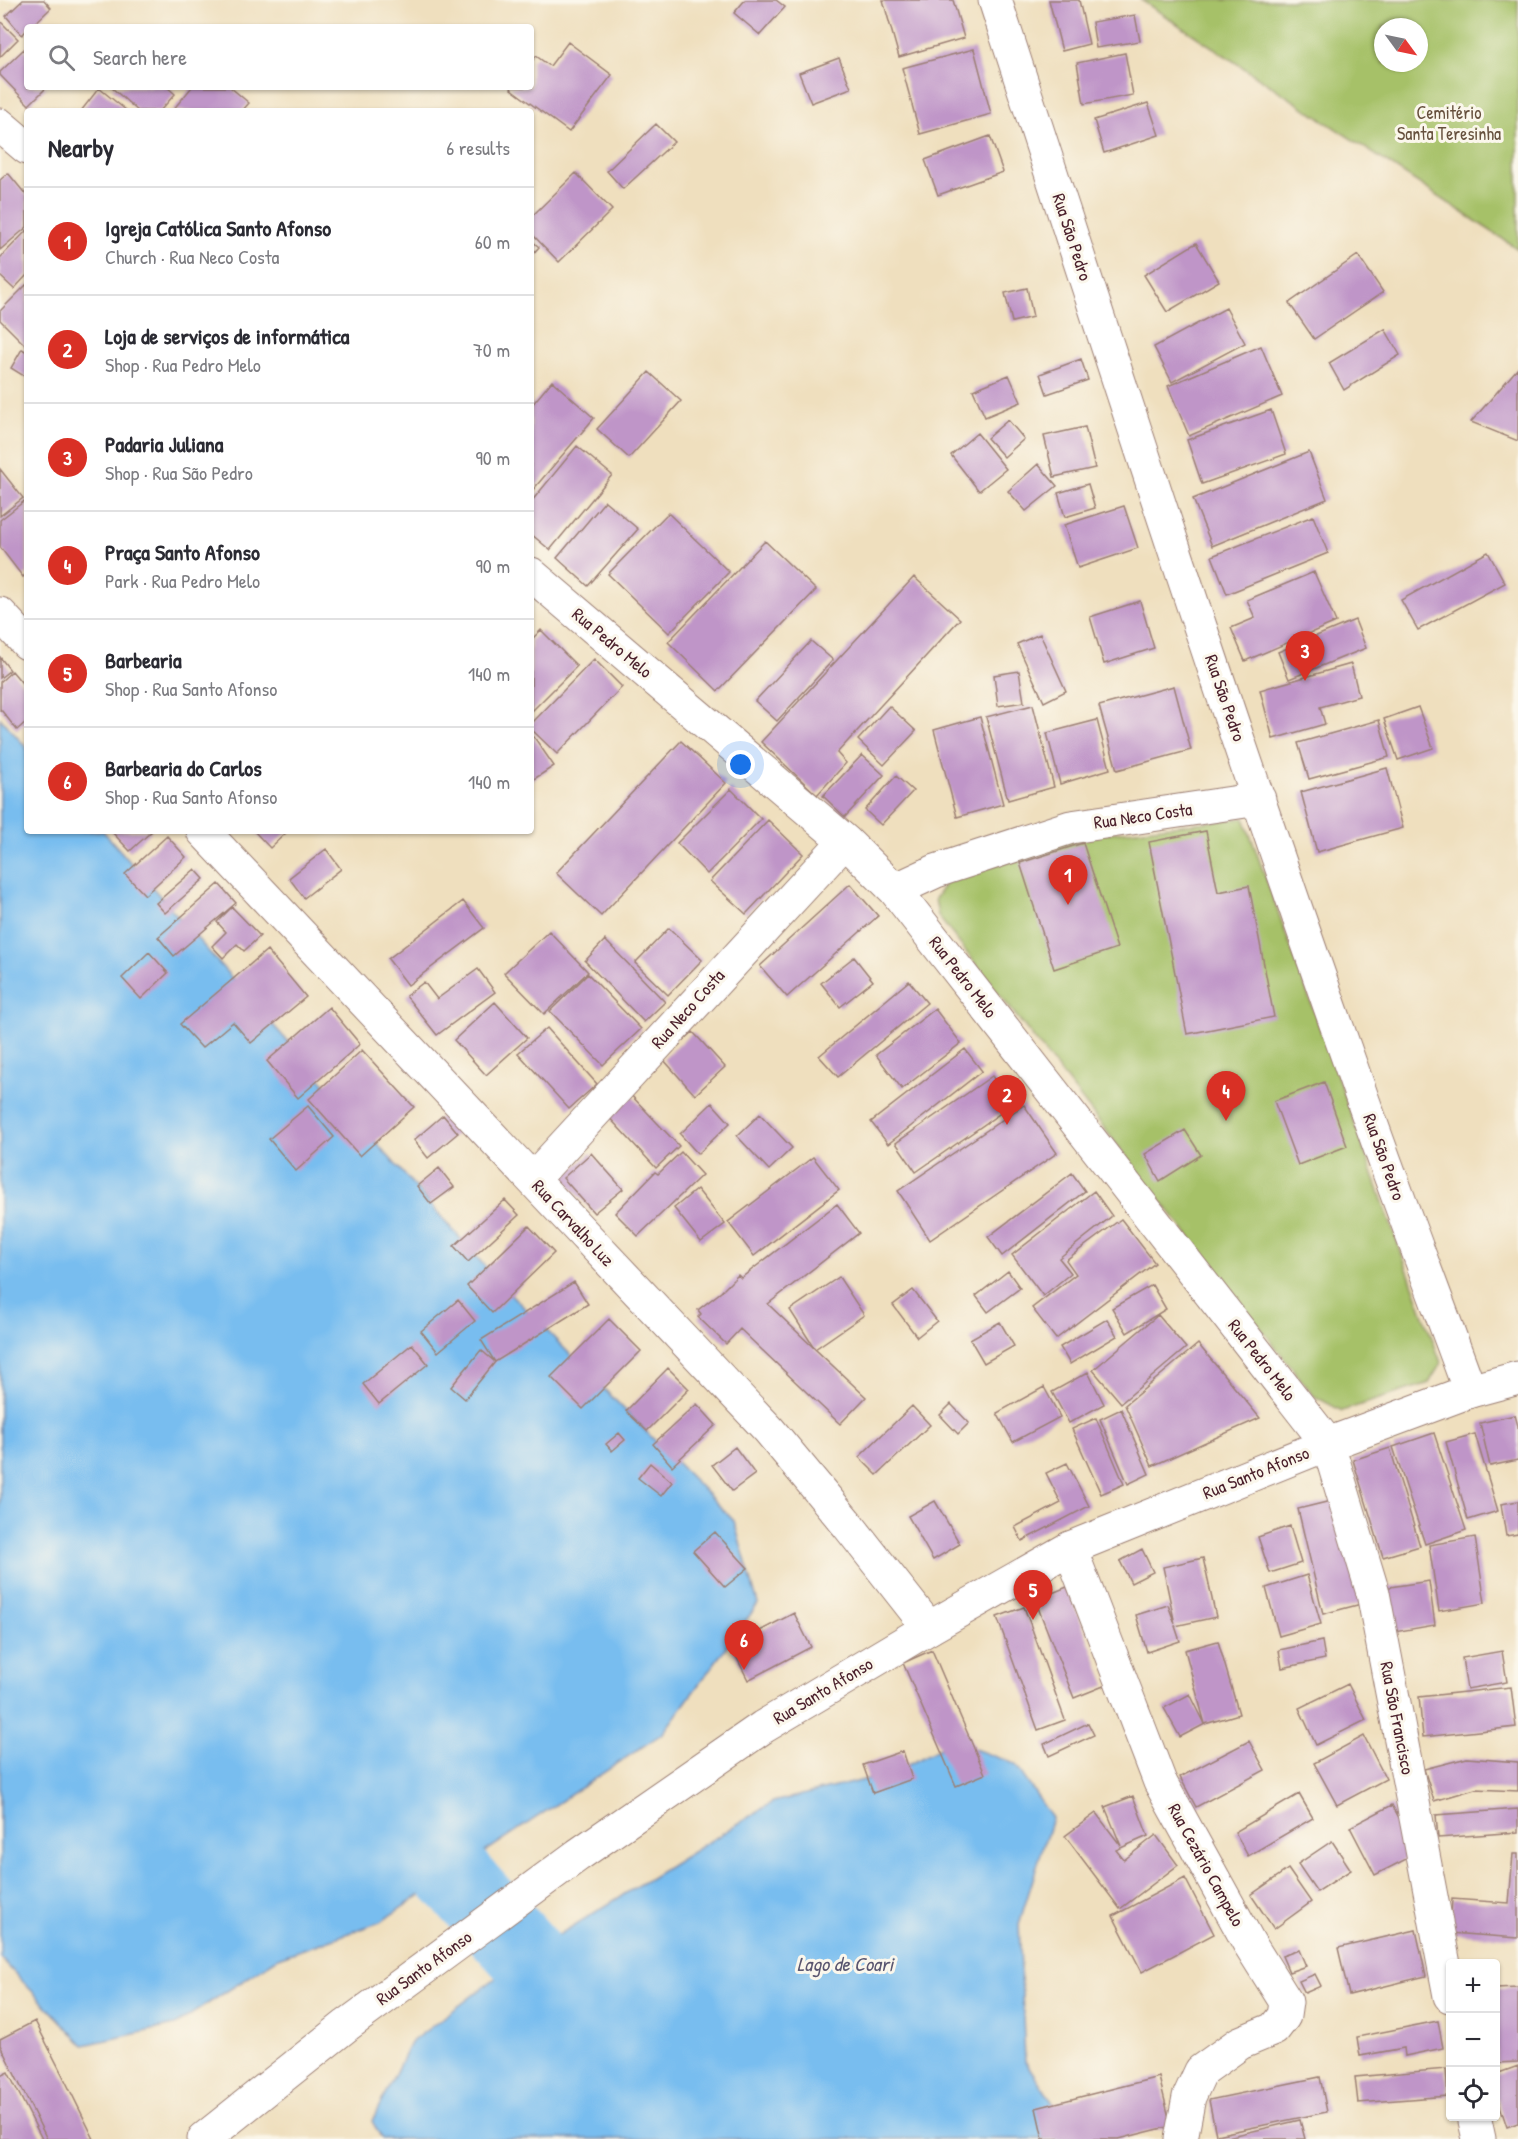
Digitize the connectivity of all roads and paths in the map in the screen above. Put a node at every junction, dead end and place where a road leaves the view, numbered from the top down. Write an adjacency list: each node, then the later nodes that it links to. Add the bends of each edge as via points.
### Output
1 (995, 0): 7 (street, Rua São Pedro)
2 (0, 125): 3 (street)
3 (24, 145)
4 (534, 577): 9 (street, Rua Pedro Melo)
5 (0, 614): 6 (street)
6 (24, 640)
7 (1259, 799): 10 (street, Rua Neco Costa, via 1071,827 936,871); 13 (street, Rua São Pedro, via 1353,1073)
8 (206, 834): 11 (street, Rua Carvalho Luz)
9 (845, 841): 10 (street, Rua Pedro Melo); 11 (street, Rua Neco Costa)
10 (895, 890): 14 (street, Rua Pedro Melo)
11 (533, 1179): 16 (street, Rua Carvalho Luz, via 769,1430)
12 (1518, 1378): 13 (street, Rua Santo Afonso)
13 (1470, 1390): 14 (street, Rua Santo Afonso)
14 (1328, 1444): 15 (street, Rua Santo Afonso); 17 (street, Rua São Francisco, via 1373,1593)
15 (1070, 1548): 16 (street, Rua Santo Afonso); 20 (street, Rua Cezário Campelo, via 1160,1782 1286,2002 1284,2016 1274,2029 1239,2043 1201,2071 1189,2097)
16 (929, 1628): 19 (street, Rua Santo Afonso, via 763,1727 578,1855 347,2025)
17 (1446, 1975)
18 (1475, 2121): 21 (street)
19 (204, 2139)
20 (1181, 2139)
21 (1479, 2139)

